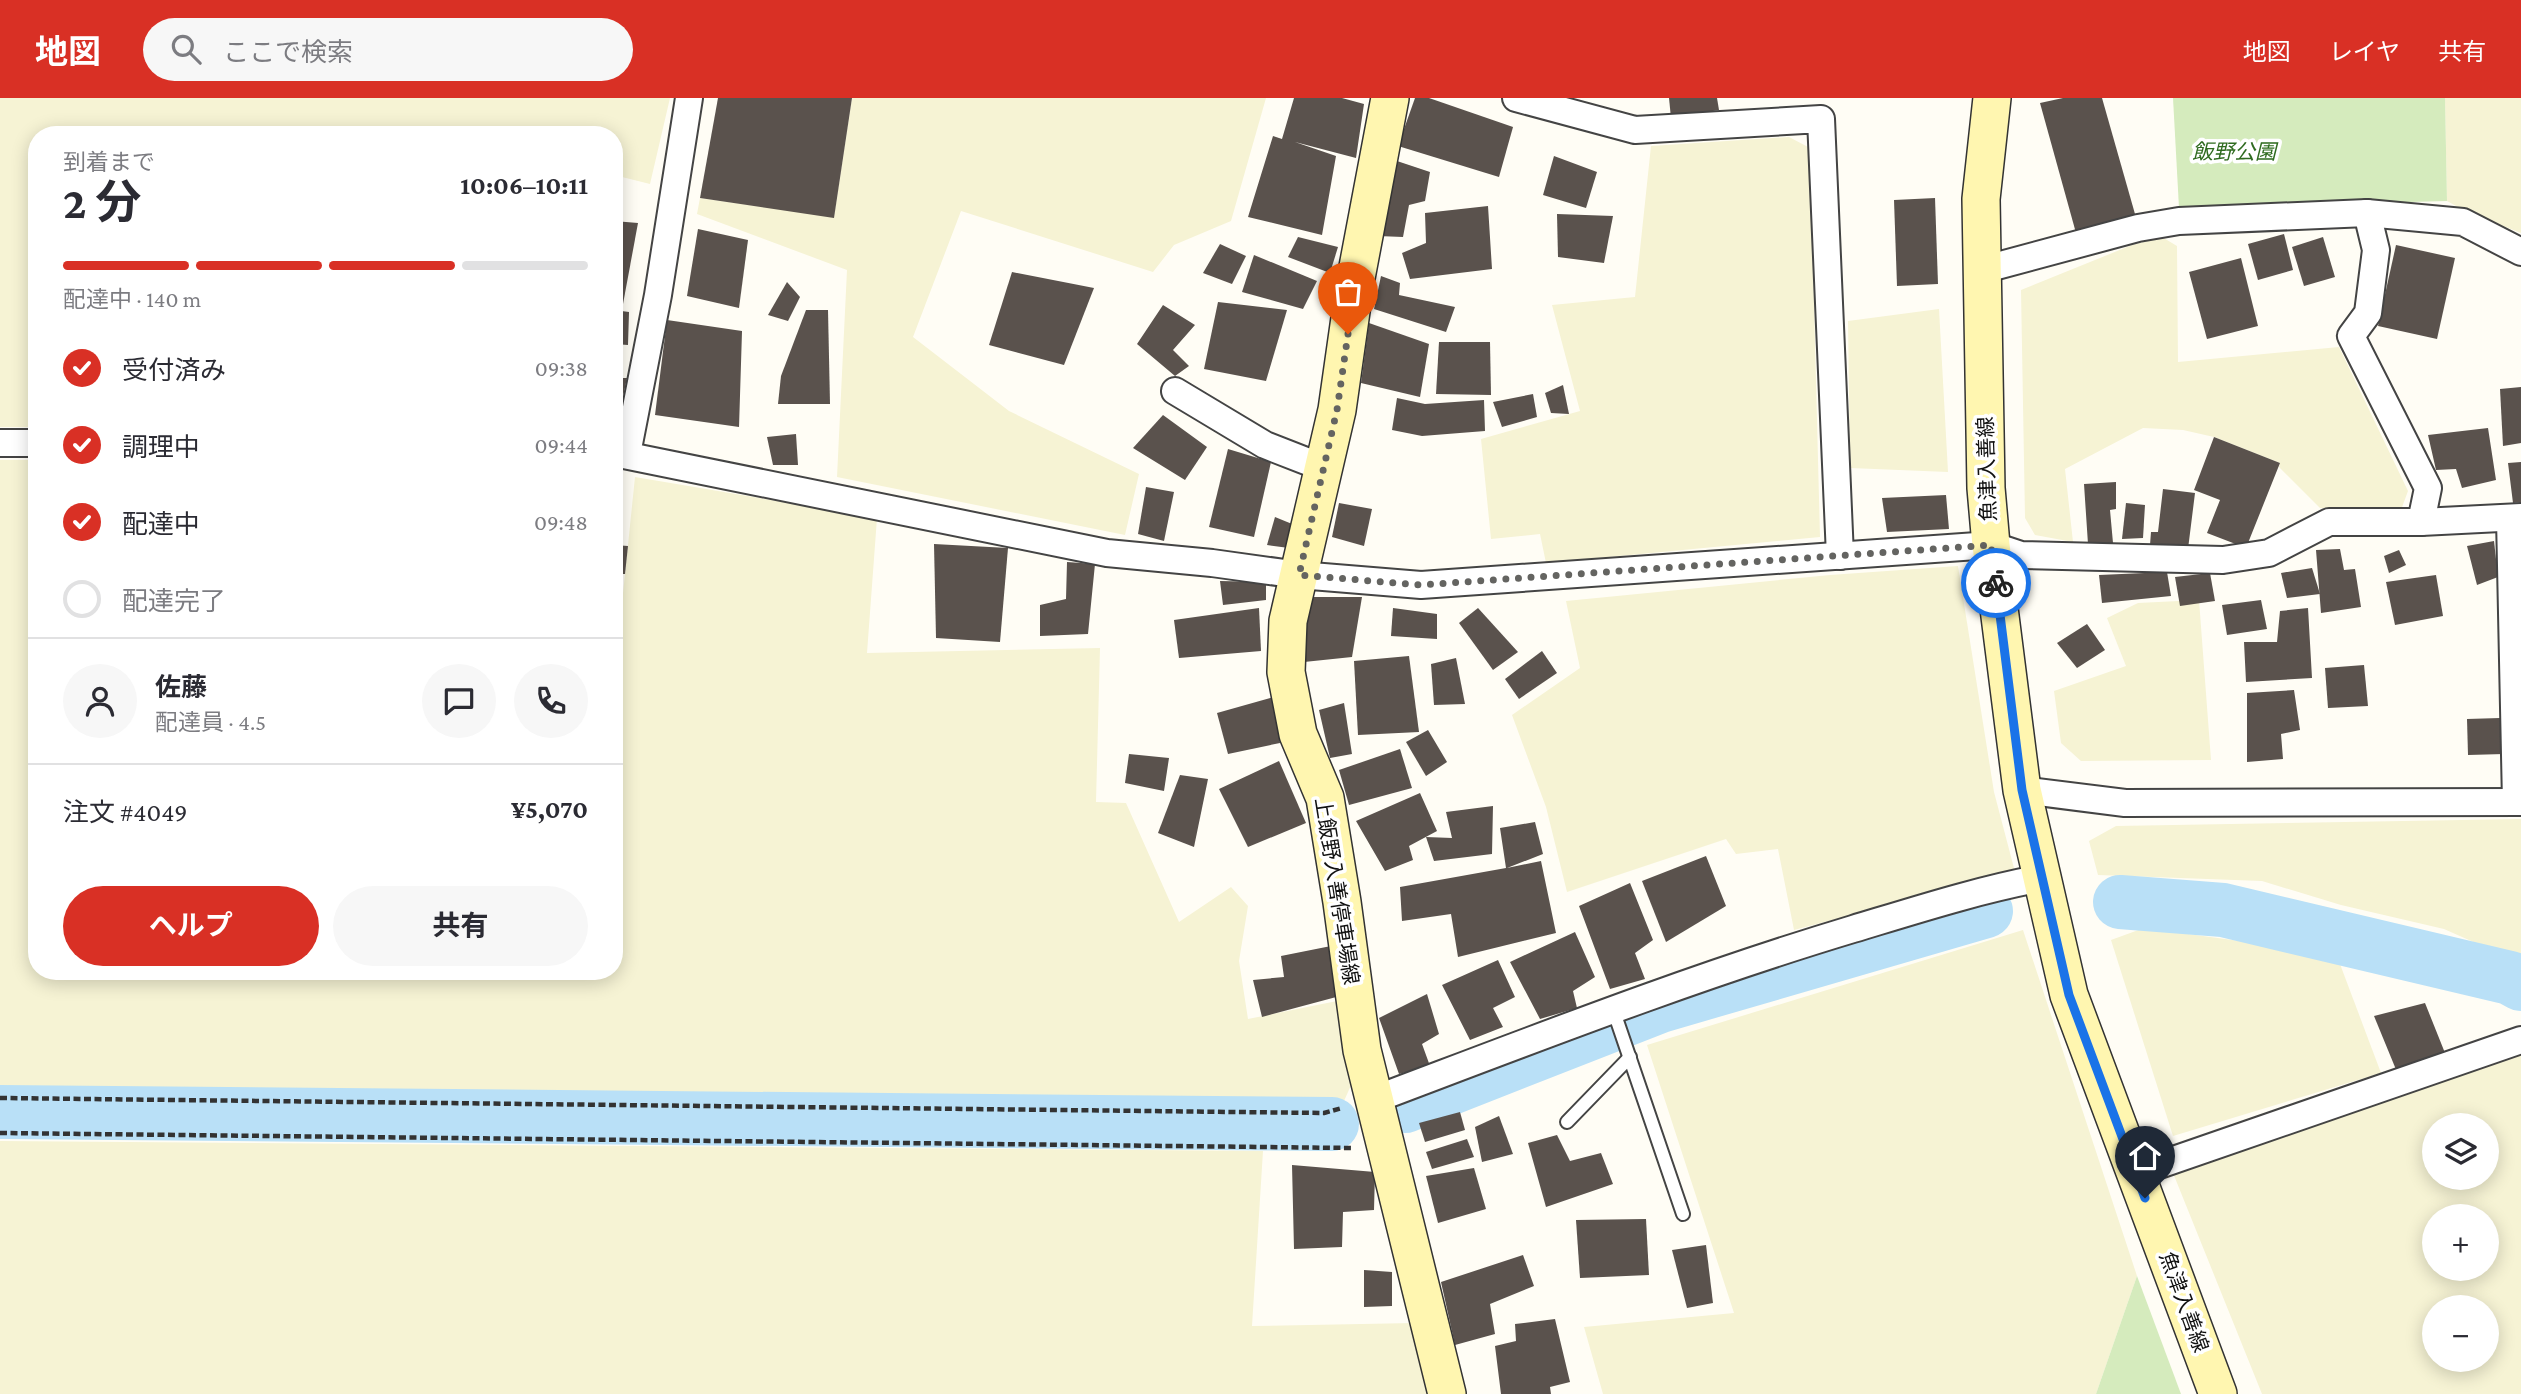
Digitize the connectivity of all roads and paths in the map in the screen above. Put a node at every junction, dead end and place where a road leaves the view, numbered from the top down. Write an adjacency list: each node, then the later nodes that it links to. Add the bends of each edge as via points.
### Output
1 (690, 98): 12 (street, via 658,295)
2 (1390, 98): 14 (main road, 上飯野入善停車場線)
3 (1516, 98): 5 (street, via 1635,130)
4 (1992, 98): 8 (main road, 魚津入善線, via 1981,199)
5 (1819, 108): 18 (street)
6 (2367, 213): 7 (street, via 2463,222); 8 (street, via 2179,221); 16 (street, via 2376,250 2368,313 2351,336 2428,488)
7 (2521, 252)
8 (1982, 270): 17 (main road, 魚津入善線)
9 (1175, 391): 14 (street, via 1265,445)
10 (0, 443): 11 (street)
11 (28, 443)
12 (623, 445)
13 (623, 454): 19 (street, via 1107,553)
14 (1324, 468): 19 (main road, 上飯野入善停車場線)
15 (2516, 517): 16 (street); 21 (street)
16 (2421, 522): 17 (street, via 2329,522 2269,553 2223,560 2021,555)
17 (1991, 545): 18 (street); 20 (main road, 魚津入善線)
18 (1840, 556): 19 (street, via 1421,585)
19 (1299, 575): 27 (main road, 上飯野入善停車場線, via 1288,621 1286,672 1298,734 1325,798)
20 (2022, 790): 21 (street, via 2125,803); 22 (main road, 魚津入善線)
21 (2519, 802)
22 (2042, 878): 23 (street, via 1972,893 1801,945); 31 (main road, 魚津入善線, via 2069,995)
23 (1613, 1009): 25 (lane); 27 (street)
24 (2521, 1040): 31 (street)
25 (1630, 1057): 28 (lane); 32 (lane)
26 (0, 1098): 27 (path, via 1324,1113)
27 (1373, 1100): 30 (main road, 上飯野入善停車場線)
28 (1567, 1122)
29 (0, 1133): 30 (path)
30 (1385, 1148): 33 (main road, 上飯野入善停車場線)
31 (2136, 1173): 34 (main road, 魚津入善線)
32 (1683, 1214)
33 (1447, 1394)
34 (2218, 1394)

